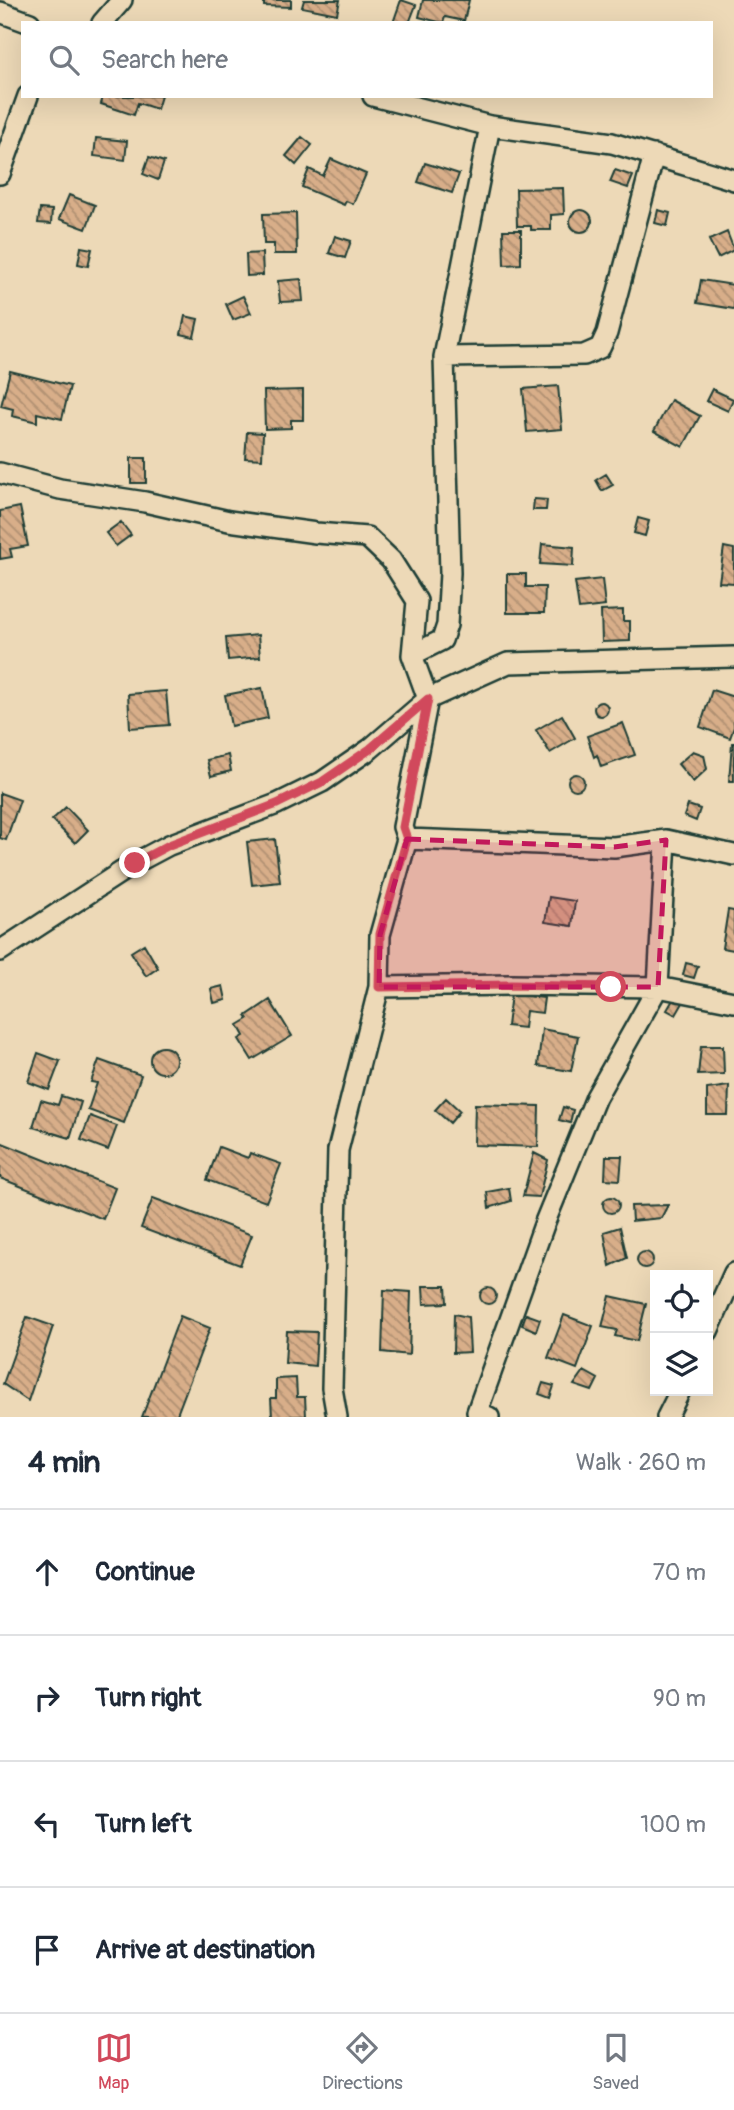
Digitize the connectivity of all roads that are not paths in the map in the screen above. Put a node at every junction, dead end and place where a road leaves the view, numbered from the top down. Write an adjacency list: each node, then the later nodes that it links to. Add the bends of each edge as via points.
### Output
1 (122, 0): 4 (street)
2 (0, 12): 3 (street)
3 (25, 21)
4 (104, 21)
5 (27, 98): 9 (street)
6 (381, 98): 7 (street)
7 (490, 126): 8 (street, via 612,143); 11 (street)
8 (654, 156): 10 (street); 11 (street, via 600,348 584,355)
9 (0, 174)
10 (734, 180)
11 (444, 357): 13 (street, via 450,573 447,625 442,639)
12 (0, 473): 13 (street, via 229,521 367,537 391,560 417,601)
13 (412, 655): 15 (street)
14 (734, 657): 15 (street, via 508,663)
15 (428, 699): 16 (street, via 403,827); 19 (street, via 370,749 322,782 169,845)
16 (407, 839): 17 (street, via 614,847); 20 (street, via 380,934)
17 (666, 840): 18 (street); 21 (street)
18 (734, 855)
19 (0, 950)
20 (379, 987): 21 (street); 26 (street, via 338,1150 332,1388)
21 (658, 987): 22 (street); 27 (street, via 596,1097 545,1222 477,1412)
22 (734, 1002)
23 (734, 1273): 24 (street)
24 (713, 1320)
25 (678, 1396): 28 (street)
26 (337, 1417)
27 (489, 1417)
28 (667, 1417)

